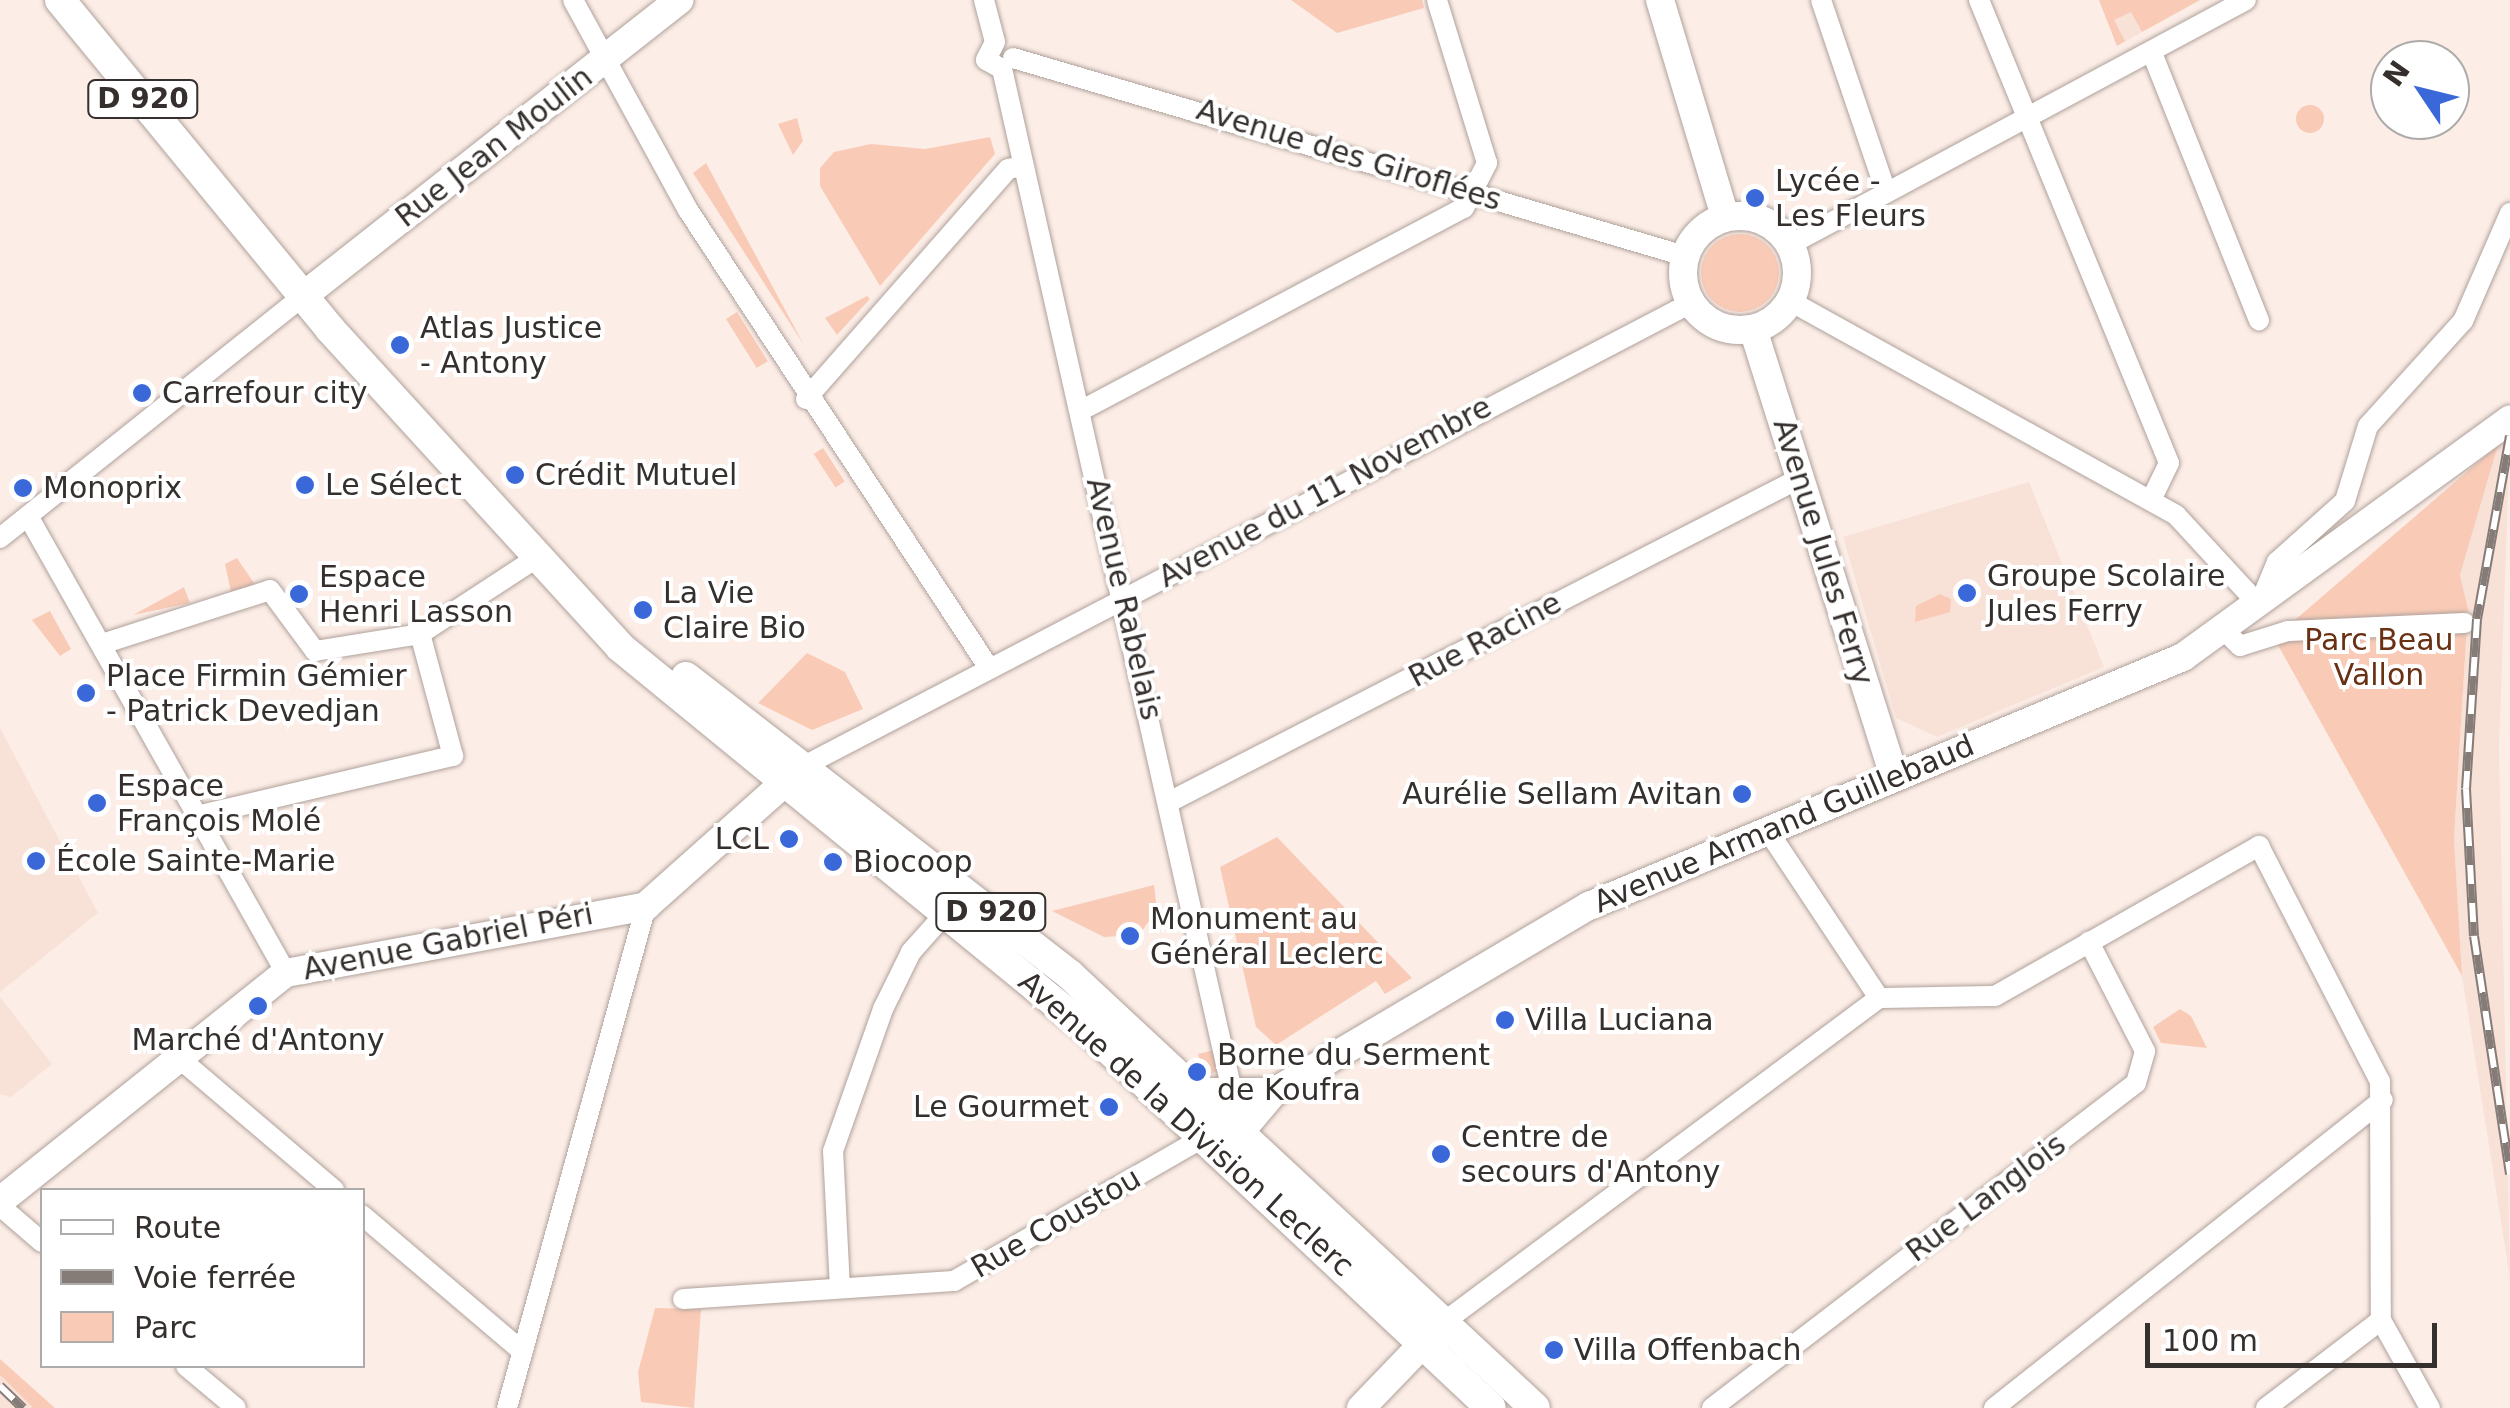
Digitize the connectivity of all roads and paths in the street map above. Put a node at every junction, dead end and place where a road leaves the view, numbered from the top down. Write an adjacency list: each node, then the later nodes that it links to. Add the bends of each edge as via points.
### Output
1 (60, 0): 21 (main road, D 920)
2 (573, 0): 11 (street)
3 (680, 0): 11 (street, Rue Jean Moulin)
4 (984, 0): 12 (street)
5 (1438, 0): 16 (street, via 1487,163)
6 (1660, 0): 18 (street)
7 (1820, 0): 15 (street)
8 (1979, 0): 13 (street)
9 (2246, 0): 10 (street)
10 (2152, 53): 13 (street); 24 (street)
11 (607, 58): 21 (street, Rue Jean Moulin); 26 (street)
12 (1007, 64): 14 (street, Avenue Rabelais); 16 (street, Avenue des Giroflées)
13 (2027, 120): 15 (street); 31 (street, via 2169,463)
14 (1023, 166): 26 (street, via 1008,169); 28 (street, Avenue Rabelais)
15 (1886, 192): 19 (street)
16 (1476, 193): 20 (street, Avenue des Giroflées); 28 (street, via 1453,218)
17 (2510, 213): 37 (street, via 2463,321 2368,426 2345,501 2277,562)
18 (1725, 217): 19 (street, via 1764,220); 20 (street)
19 (1791, 244): 22 (street)
20 (1684, 256): 23 (street)
21 (307, 293): 32 (street); 43 (main road, Avenue de la Division Leclerc / D 920, via 620,647)
22 (1790, 301): 25 (street); 31 (street)
23 (1691, 303): 25 (street, via 1718,326); 36 (street, Avenue du 11 Novembre)
24 (2259, 320)
25 (1753, 329): 30 (street, Avenue Jules Ferry)
26 (806, 399): 42 (street)
27 (2510, 401): 35 (street, Avenue Armand Guillebaud, via 2343,526)
28 (1080, 410): 36 (street, Avenue Rabelais)
29 (2510, 419): 35 (street, Avenue Armand Guillebaud)
30 (1800, 478): 44 (street, Avenue Jules Ferry); 45 (street, Rue Racine)
31 (2151, 500): 37 (street, via 2195,528)
32 (28, 516): 33 (street); 41 (street)
33 (0, 538)
34 (530, 562): 40 (street)
35 (2302, 573): 37 (street, Avenue Armand Guillebaud)
36 (1124, 597): 42 (street, Avenue du 11 Novembre); 45 (street, Avenue Rabelais)
37 (2259, 605): 39 (street, Avenue Armand Guillebaud)
38 (2466, 623): 39 (street, via 2288,631 2240,646)
39 (2224, 630): 44 (street, Avenue Armand Guillebaud, via 2116,689)
40 (420, 634): 41 (street, via 315,651 270,590); 46 (street, via 453,756)
41 (102, 644): 46 (street)
42 (989, 668): 43 (street, Avenue du 11 Novembre)
43 (792, 773): 48 (main road, Avenue de la Division Leclerc / D 920); 49 (street)
44 (1893, 774): 47 (street, Avenue Armand Guillebaud)
45 (1171, 801): 56 (street, Avenue Rabelais)
46 (200, 815): 51 (street)
47 (1766, 828): 52 (street); 54 (street, Avenue Armand Guillebaud, via 1589,906)
48 (956, 900): 56 (main road, Avenue de la Division Leclerc / D 920); 62 (street, via 911,952 832,1151)
49 (646, 906): 51 (street, Avenue Gabriel Péri); 66 (street)
50 (2089, 942): 52 (street, via 1995,996); 55 (street, via 2259,846); 73 (street, Rue Langlois, via 2145,1051 2136,1083)
51 (286, 973): 53 (street, Avenue Gabriel Péri)
52 (1879, 998): 65 (street)
53 (179, 1058): 58 (street); 59 (street, Avenue Gabriel Péri)
54 (1274, 1092): 56 (street); 57 (street, Avenue Armand Guillebaud)
55 (2383, 1100): 64 (street); 74 (street)
56 (1208, 1112): 57 (main road, Avenue de la Division Leclerc / D 920); 62 (street, Rue Coustou, via 954,1281); 65 (main road, Avenue de la Division Leclerc / D 920)
57 (1240, 1131): 65 (main road, Avenue de la Division Leclerc / D 920)
58 (332, 1188)
59 (0, 1204): 61 (street)
60 (365, 1218): 66 (street)
61 (40, 1240)
62 (840, 1288): 63 (street, Rue Coustou)
63 (683, 1298)
64 (2381, 1320): 75 (street); 76 (street)
65 (1431, 1334): 70 (street); 71 (main road, Avenue de la Division Leclerc / D 920); 72 (main road, Avenue de la Division Leclerc / D 920)
66 (523, 1352): 69 (street)
67 (188, 1368): 68 (street)
68 (236, 1408)
69 (508, 1408)
70 (1360, 1408)
71 (1491, 1408)
72 (1535, 1408)
73 (1712, 1408)
74 (1994, 1408)
75 (2266, 1408)
76 (2430, 1408)

